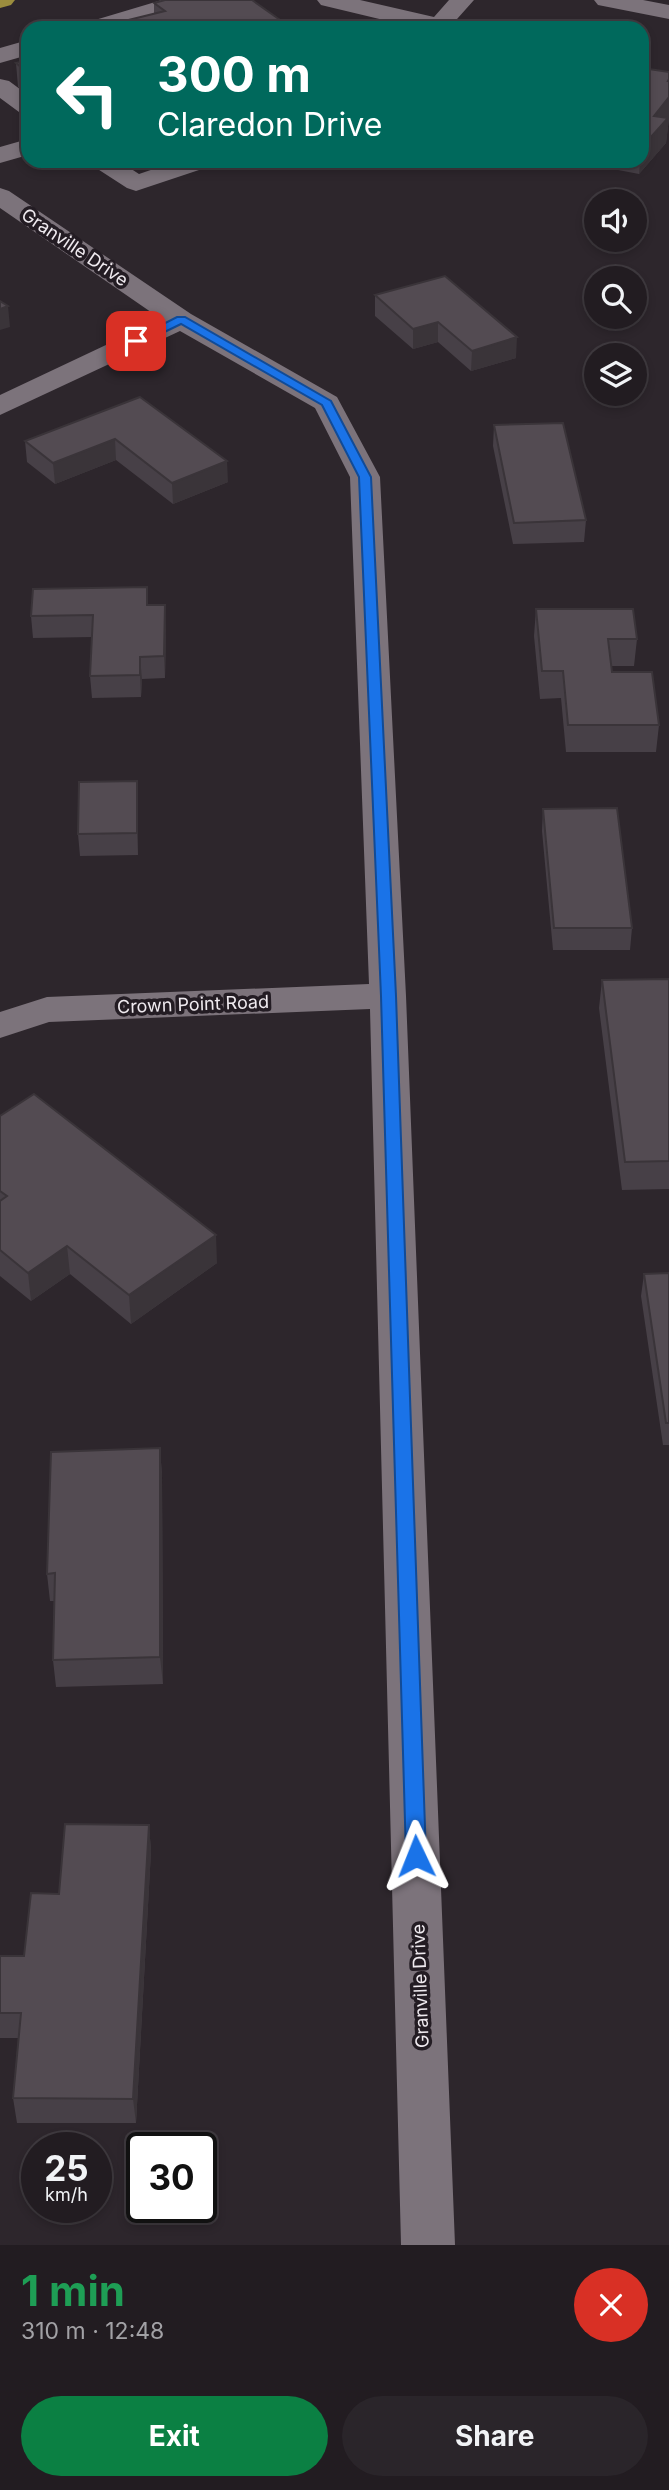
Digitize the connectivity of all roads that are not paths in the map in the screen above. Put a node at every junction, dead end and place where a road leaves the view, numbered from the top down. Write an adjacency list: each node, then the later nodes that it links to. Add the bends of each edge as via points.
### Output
1 (187, 0): 6 (street)
2 (329, 0): 7 (street)
3 (462, 0): 8 (street)
4 (606, 0): 5 (street)
5 (658, 7)
6 (116, 21)
7 (414, 21)
8 (439, 21)
9 (21, 54): 10 (street)
10 (6, 69): 11 (street)
11 (21, 95)
12 (21, 149): 13 (street)
13 (0, 155)
14 (113, 168): 15 (street, via 136,183)
15 (181, 168)
16 (0, 196): 17 (street, Granville Drive)
17 (181, 320): 18 (street); 19 (street, Granville Drive, via 327,403 365,477)
18 (0, 406)
19 (388, 996): 20 (street, Crown Point Road, via 47,1010); 21 (street, Granville Drive)
20 (0, 1024)
21 (428, 2245)

